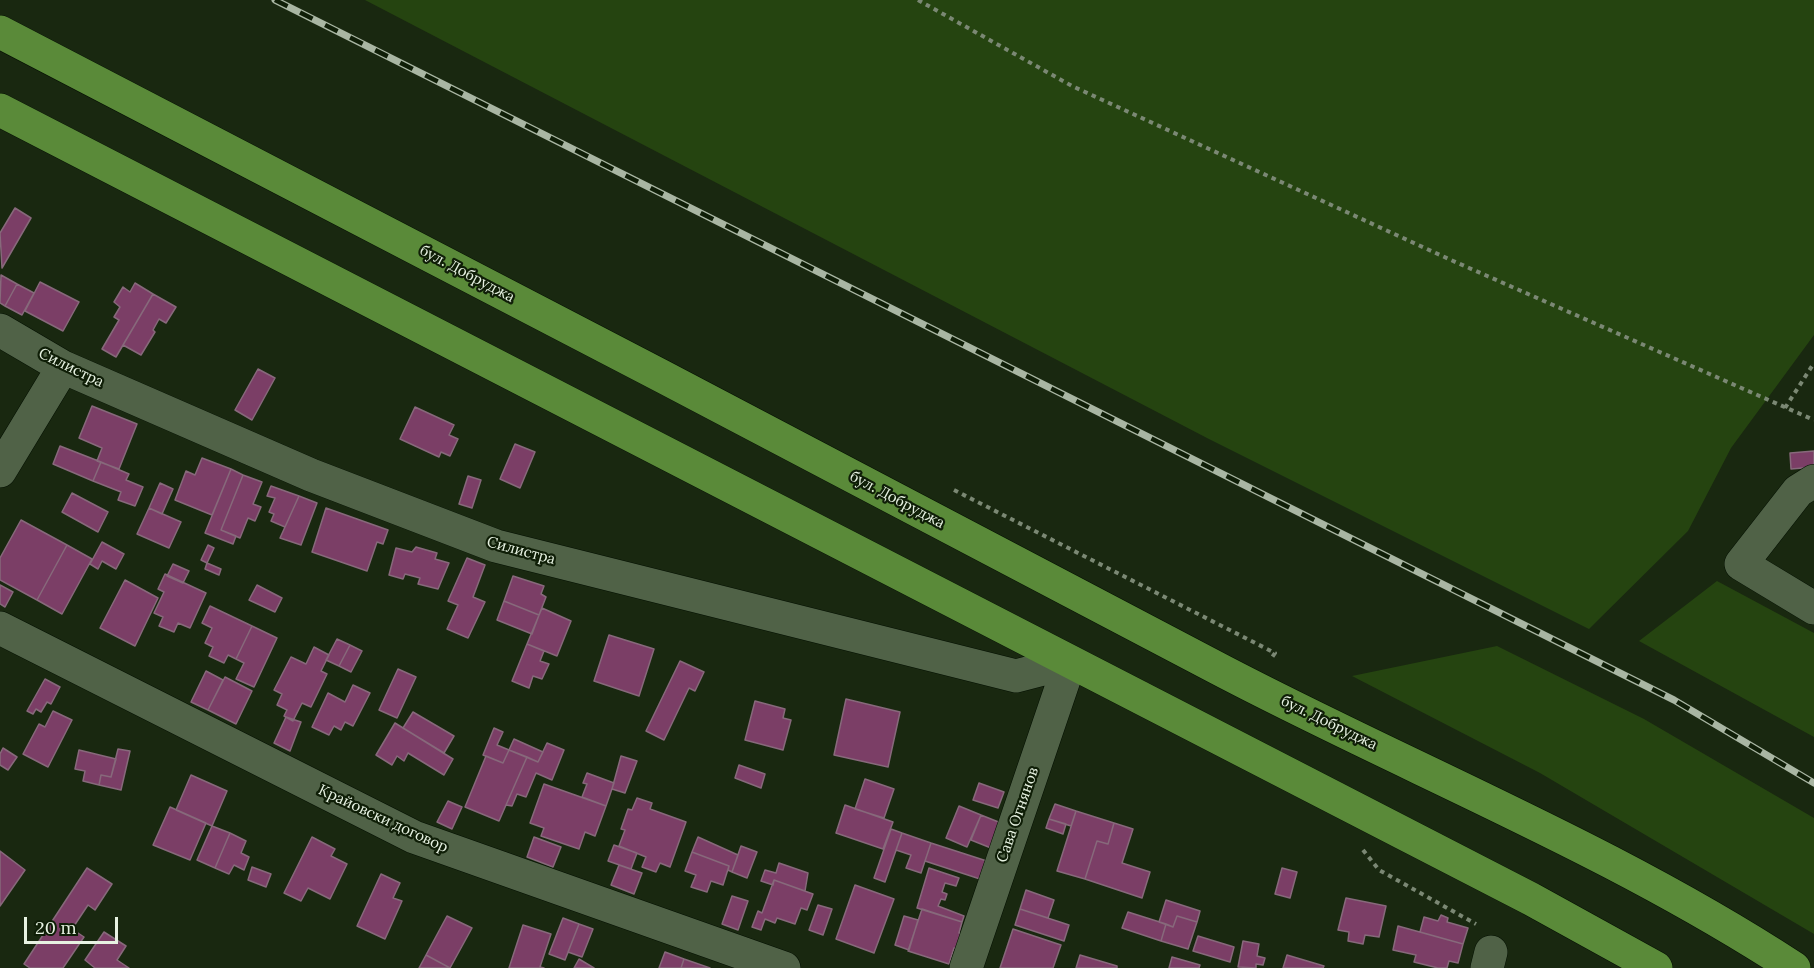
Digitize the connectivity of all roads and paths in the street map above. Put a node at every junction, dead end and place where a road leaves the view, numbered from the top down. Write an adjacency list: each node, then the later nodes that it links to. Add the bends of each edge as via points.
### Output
1 (918, 0): 7 (path, via 1072,86)
2 (0, 32): 19 (main road, бул. Добруджа, via 1251,686 1568,839)
3 (0, 110): 13 (main road)
4 (0, 330): 6 (street, Силистра)
5 (1814, 363): 7 (path)
6 (63, 367): 9 (street); 13 (street, Силистра, via 311,475 496,546 1016,676)
7 (1785, 408): 8 (path)
8 (1814, 420)
9 (0, 471)
10 (1814, 481): 11 (street, via 1798,491 1741,564)
11 (1814, 608)
12 (0, 628): 16 (street, Крайовски договор, via 414,837)
13 (1070, 662): 14 (main road); 17 (street, Сава Огнянов)
14 (1344, 803): 15 (path, via 1352,836 1379,870 1479,926 1488,936); 18 (main road, via 1532,899)
15 (1489, 960)
16 (784, 968)
17 (966, 968)
18 (1656, 968)
19 (1794, 968)

